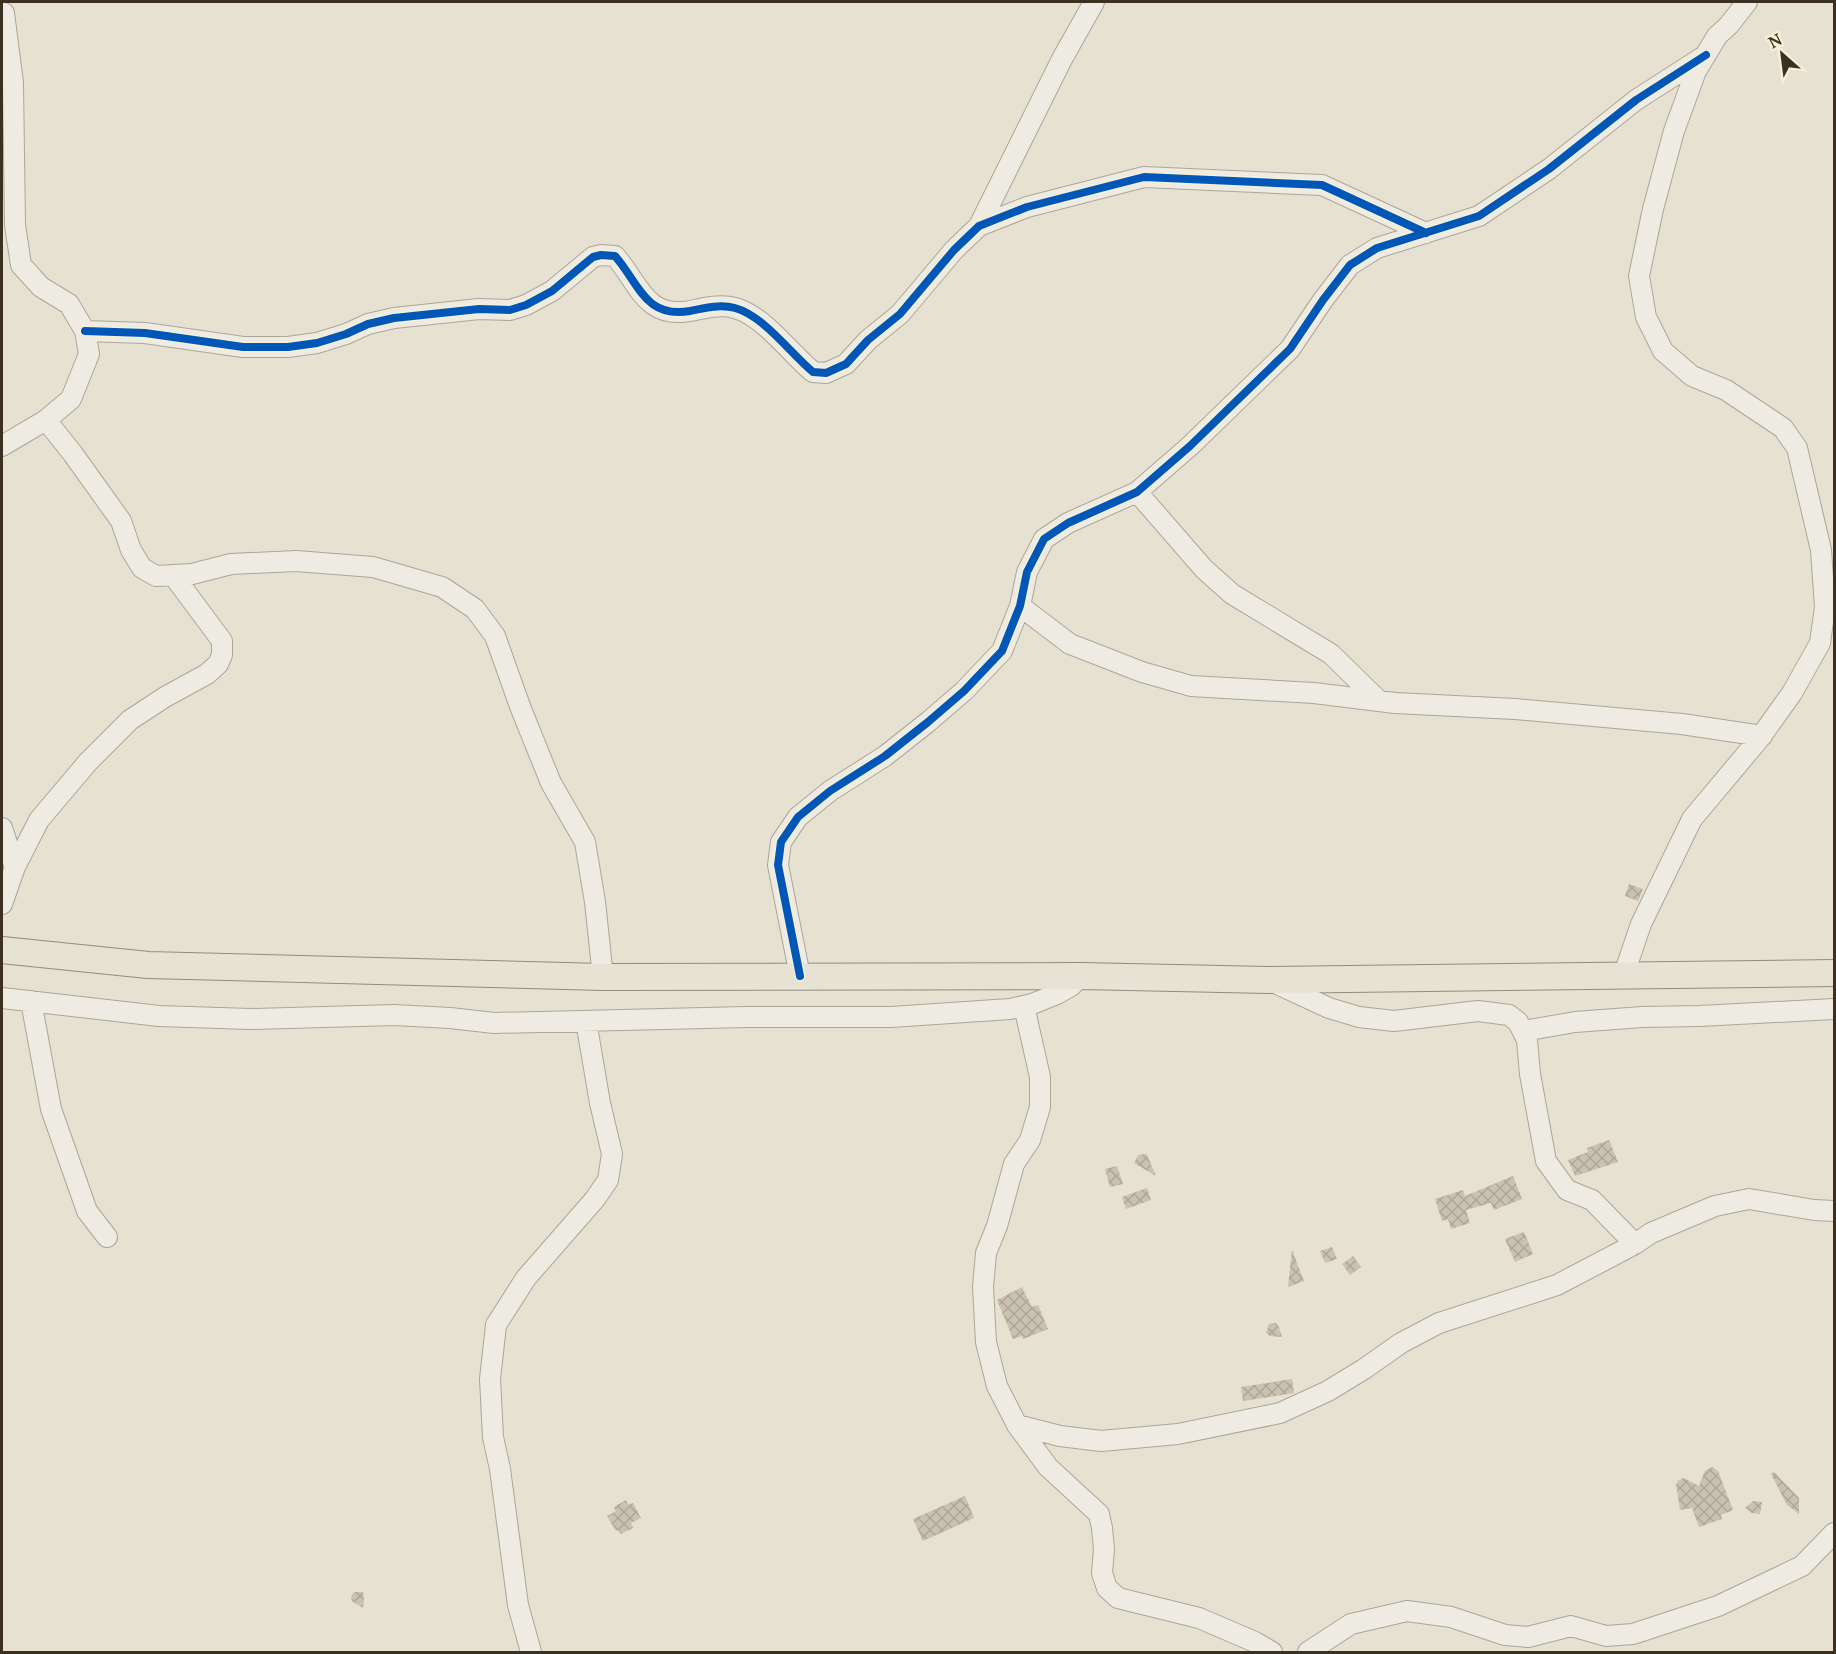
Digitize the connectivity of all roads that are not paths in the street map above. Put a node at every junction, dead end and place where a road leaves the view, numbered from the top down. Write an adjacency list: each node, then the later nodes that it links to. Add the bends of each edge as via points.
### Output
1 (1094, 2): 6 (street)
2 (1747, 2): 4 (street)
3 (4, 14): 5 (street, via 13,83)
4 (1706, 55): 8 (street, via 1636,100 1549,169 1479,216); 15 (street, via 1696,71 1674,131 1653,209 1639,276 1646,317 1663,351 1684,370 1755,408 1783,428 1797,448 1821,550)
5 (8, 129): 7 (street)
6 (979, 226): 8 (street, via 1027,207 1144,177 1322,185); 9 (street, via 900,314 846,364 826,373 813,372 752,316 735,308 708,307 687,312 664,311 653,306 615,256 601,255 593,257 552,291 510,310 479,309 394,318 316,343 243,347 145,333)
7 (8, 228): 9 (street, via 21,265 41,287 69,304)
8 (1426, 233): 12 (street, via 1377,248 1350,265 1290,349)
9 (85, 331): 10 (street, via 90,354 82,375 71,399)
10 (46, 420): 11 (street); 13 (street, via 121,521 142,568 156,576)
11 (2, 446)
12 (1137, 492): 14 (street, via 1068,523 1044,539 1027,572); 16 (street, via 1204,569 1232,594 1331,654)
13 (173, 575): 19 (street, via 222,641 218,664 130,720 88,762 39,820); 23 (street, via 231,564 296,561 373,567 442,587 475,609 495,636 551,783 585,842)
14 (1020, 606): 16 (street, via 1070,644 1191,687 1314,693); 24 (street, via 1002,651 964,690 885,756 798,817 782,842 778,865)
15 (1829, 621): 17 (street, via 1792,693)
16 (1379, 701): 17 (street, via 1682,724)
17 (1762, 736): 26 (street, via 1692,819 1641,924)
18 (2, 828): 19 (street)
19 (15, 867): 20 (street)
20 (2, 904)
21 (2, 950): 23 (main road, via 148,965)
22 (1834, 973): 26 (main road)
23 (603, 976): 24 (main road)
24 (800, 976): 25 (main road)
25 (1081, 976): 27 (main road); 30 (street, via 1057,994)
26 (1623, 977): 27 (main road)
27 (1269, 980): 33 (street, via 1329,1008 1359,1017 1394,1021 1478,1011 1509,1015)
28 (2, 998): 29 (street)
29 (31, 1001): 32 (street, via 170,1016 250,1019 394,1015 494,1023); 35 (street, via 54,1119 87,1211)
30 (1024, 1006): 32 (street, via 981,1013 891,1017); 37 (street, via 1040,1077 1040,1107 1030,1140 1014,1164 986,1253 983,1287 986,1342 997,1386)
31 (1834, 1010): 33 (street, via 1642,1017)
32 (585, 1021): 40 (street, via 612,1154 608,1180 526,1278 496,1325 490,1379 493,1437 518,1605)
33 (1524, 1031): 36 (street, via 1546,1161 1567,1190 1592,1200)
34 (1834, 1211): 36 (street, via 1749,1199 1715,1206 1651,1233)
35 (107, 1237)
36 (1635, 1244): 37 (street, via 1557,1285 1439,1323 1401,1342 1328,1391 1280,1413 1178,1434 1101,1441)
37 (1017, 1425): 41 (street, via 1048,1467 1099,1514 1104,1549 1102,1573 1107,1588 1118,1598 1199,1618)
38 (1834, 1533): 39 (street, via 1802,1566 1718,1606 1633,1634)
39 (1616, 1644): 42 (street, via 1606,1636 1571,1626 1528,1637 1505,1635 1450,1617 1407,1611 1350,1624)
40 (531, 1653)
41 (1272, 1653)
42 (1308, 1653)

